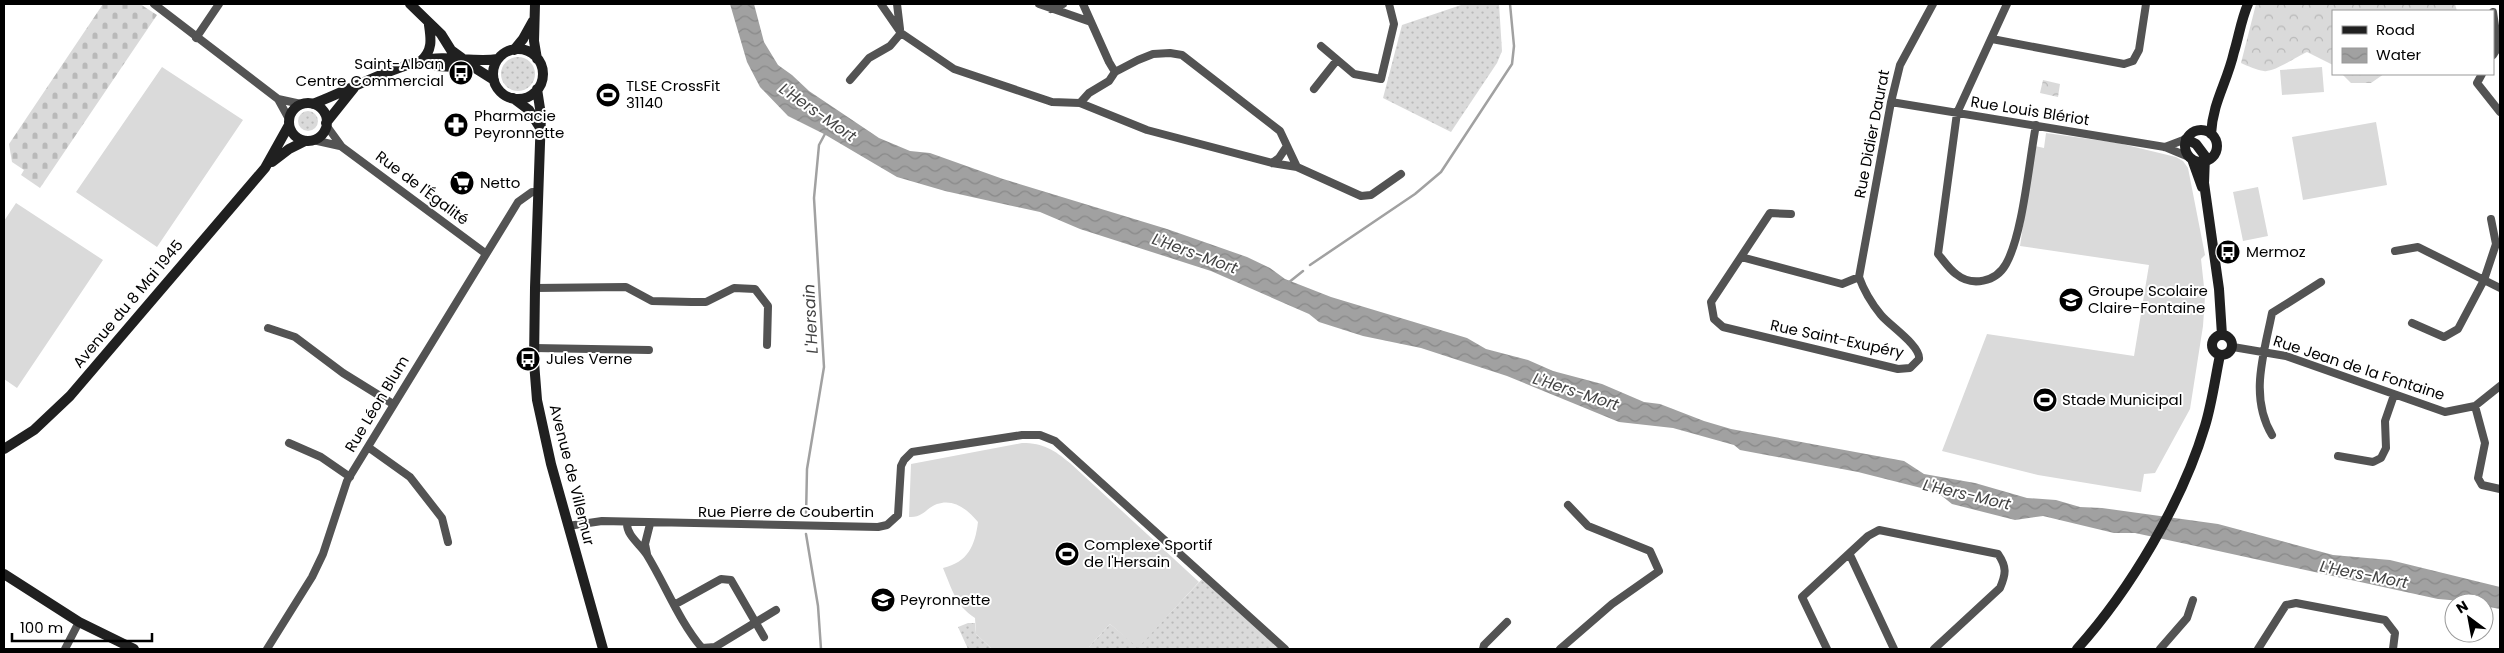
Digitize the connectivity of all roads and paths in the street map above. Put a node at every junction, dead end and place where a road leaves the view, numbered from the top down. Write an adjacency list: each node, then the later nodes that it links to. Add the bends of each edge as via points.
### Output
1 (154, 4): 21 (street)
2 (220, 4): 21 (street)
3 (410, 4): 19 (main road)
4 (535, 4): 17 (main road)
5 (881, 4): 20 (street)
6 (897, 4): 20 (street)
7 (1038, 4): 15 (street)
8 (1063, 4): 15 (street)
9 (1083, 4): 18 (street)
10 (1389, 4): 29 (street, via 1393,34 1381,79 1354,74)
11 (1933, 4): 41 (street, Rue Didier Daurat, via 1900,65)
12 (2007, 4): 22 (street)
13 (2146, 4): 22 (street, via 2139,50 2133,61 2124,64)
14 (2248, 4): 45 (main road, via 2241,19 2232,61)
15 (1051, 9): 18 (street)
16 (2494, 18): 23 (street)
17 (534, 20): 25 (main road); 27 (main road)
18 (1091, 22): 32 (street)
19 (429, 24): 26 (main road, via 450,50); 30 (main road, via 432,44)
20 (901, 33): 35 (street, via 890,46 869,58); 42 (street, via 954,69 1052,102)
21 (196, 38): 40 (street)
22 (1992, 40): 47 (street)
23 (2499, 45)
24 (1321, 46): 29 (street)
25 (514, 50): 27 (main road, via 526,51); 28 (main road)
26 (463, 58): 28 (main road); 30 (main road)
27 (537, 59): 38 (main road, via 542,77)
28 (498, 60): 34 (main road)
29 (1337, 60): 37 (street)
30 (421, 61): 31 (main road)
31 (411, 65): 34 (main road, via 474,68); 36 (main road, via 388,71)
32 (1115, 72): 42 (street); 56 (street, via 1153,54 1170,52 1182,56 1280,131)
33 (2481, 75): 46 (street, via 2477,83)
34 (494, 80): 39 (main road, via 500,92)
35 (850, 80)
36 (354, 88): 44 (main road); 49 (main road)
37 (1314, 89)
38 (537, 90): 39 (main road, via 530,96); 51 (main road, Avenue de Villemur)
39 (512, 98): 51 (main road, via 529,110)
40 (278, 99): 43 (street); 48 (street)
41 (1891, 102): 47 (street, Rue Louis Blériot); 72 (street, Rue Didier Daurat)
42 (1080, 103): 61 (street, via 1147,130)
43 (301, 104): 44 (main road); 48 (main road, via 293,110)
44 (313, 104): 49 (main road, via 324,113)
45 (2212, 112): 52 (main road); 53 (main road)
46 (2500, 112)
47 (1957, 113): 50 (street, Rue Louis Blériot); 50 (street, via 1938,254 1957,275 1976,282 1988,281 2007,263 2016,234)
48 (289, 122): 54 (main road, via 294,136); 63 (main road, Avenue du 8 Mai 1945)
49 (326, 124): 54 (main road, via 322,134); 57 (street, Rue de l'Égalité)
50 (2036, 125): 58 (street, Rue Louis Blériot)
51 (538, 126): 65 (main road, Avenue de Villemur)
52 (2197, 131): 53 (main road); 55 (main road)
53 (2211, 134): 60 (main road, via 2217,148)
54 (309, 140): 57 (street, Rue de l'Égalité); 63 (main road, Avenue du 8 Mai 1945, via 289,149)
55 (2186, 140): 58 (street, Rue Louis Blériot); 59 (main road, via 2185,149); 60 (main road, via 2203,151)
56 (1287, 146): 61 (street); 62 (street)
57 (342, 147): 70 (street, Rue de l'Égalité)
58 (2166, 147): 59 (street, Rue Louis Blériot)
59 (2191, 158): 60 (main road); 66 (main road)
60 (2205, 162): 66 (main road)
61 (1272, 163): 62 (street)
62 (1297, 167): 64 (street, via 1361,196 1371,195)
63 (265, 168): 93 (main road, Avenue du 8 Mai 1945, via 70,396 34,430)
64 (1401, 174)
65 (537, 192): 70 (street, Rue Léon Blum, via 518,202); 75 (main road, Avenue de Villemur)
66 (2205, 194): 79 (main road, via 2219,289)
67 (1791, 214): 71 (street, Rue Saint-Exupéry, via 1770,213)
68 (2491, 219): 73 (street, via 2496,244)
69 (2395, 251): 73 (street, via 2418,247)
70 (485, 253): 88 (street, Rue Léon Blum)
71 (1741, 257): 72 (street, via 1842,284); 72 (street, Rue Saint-Exupéry, via 1712,302 1714,319 1723,327 1898,370 1910,368 1919,358 1916,348 1881,316)
72 (1859, 277)
73 (2484, 280): 76 (street); 77 (street, via 2458,328 2444,337)
74 (2320, 282): 84 (street, via 2272,313)
75 (535, 288): 80 (street, via 626,287 652,301 692,302 706,302 734,288 755,289 768,306); 82 (main road, Avenue de Villemur)
76 (2500, 288)
77 (2412, 323)
78 (268, 328): 88 (street, via 295,337 343,373)
79 (2222, 335): 81 (main road, via 2231,340); 85 (main road, via 2216,337 2212,345 2214,352)
80 (767, 345)
81 (2233, 347): 84 (street, Rue Jean de la Fontaine); 85 (main road, via 2229,353)
82 (534, 348): 83 (street); 100 (main road, Avenue de Villemur, via 542,426)
83 (649, 350)
84 (2265, 352): 87 (street, Rue Jean de la Fontaine, via 2286,356); 90 (street, via 2258,389 2262,419)
85 (2220, 355): 123 (main road, via 2204,426 2177,494 2117,601)
86 (2500, 386): 89 (street, Rue Jean de la Fontaine)
87 (2394, 395): 89 (street, Rue Jean de la Fontaine, via 2445,412); 94 (street, via 2387,415 2386,448 2381,458 2373,462)
88 (393, 404): 92 (street, Rue Léon Blum)
89 (2475, 406): 96 (street, via 2485,443 2478,478 2482,485)
90 (2272, 434)
91 (289, 443): 95 (street, via 321,457)
92 (368, 446): 95 (street, Rue Léon Blum); 101 (street, via 410,477 442,518)
93 (4, 449)
94 (2338, 456)
95 (350, 477): 115 (street, Rue Léon Blum, via 312,577)
96 (2500, 489)
97 (1568, 505): 119 (street, via 1588,526 1650,551 1659,571 1612,604)
98 (628, 524): 99 (street, Rue Pierre de Coubertin); 100 (street, Rue Pierre de Coubertin, via 602,521); 103 (street, via 631,536)
99 (650, 524): 103 (street, via 645,544); 117 (street, Rue Pierre de Coubertin, via 878,527 892,521 899,511 901,466 912,452 1022,435 1048,437)
100 (568, 526): 116 (main road, Avenue de Villemur)
101 (448, 542)
102 (1850, 555): 120 (street, via 1802,597); 121 (street); 122 (street, via 1868,536 1879,530 1998,554 2005,564 2006,575 2000,588)
103 (647, 556): 106 (street)
104 (4, 574): 108 (main road)
105 (2193, 600): 112 (street, via 2187,618)
106 (674, 605): 110 (street, via 702,648 715,647); 110 (street, via 721,579 731,580)
107 (776, 610): 110 (street)
108 (79, 622): 113 (street); 114 (main road)
109 (1507, 622): 118 (street)
110 (756, 623): 111 (street)
111 (764, 637)
112 (2169, 642): 124 (street); 125 (street)
113 (65, 649)
114 (134, 649)
115 (267, 649)
116 (603, 649)
117 (1285, 649)
118 (1483, 649)
119 (1560, 649)
120 (1827, 649)
121 (1894, 649)
122 (1934, 649)
123 (2077, 649)
124 (2160, 649)
125 (2174, 649)
126 (2258, 649): 127 (street, via 2286,605 2296,603 2385,620 2395,632)
127 (2393, 649)

